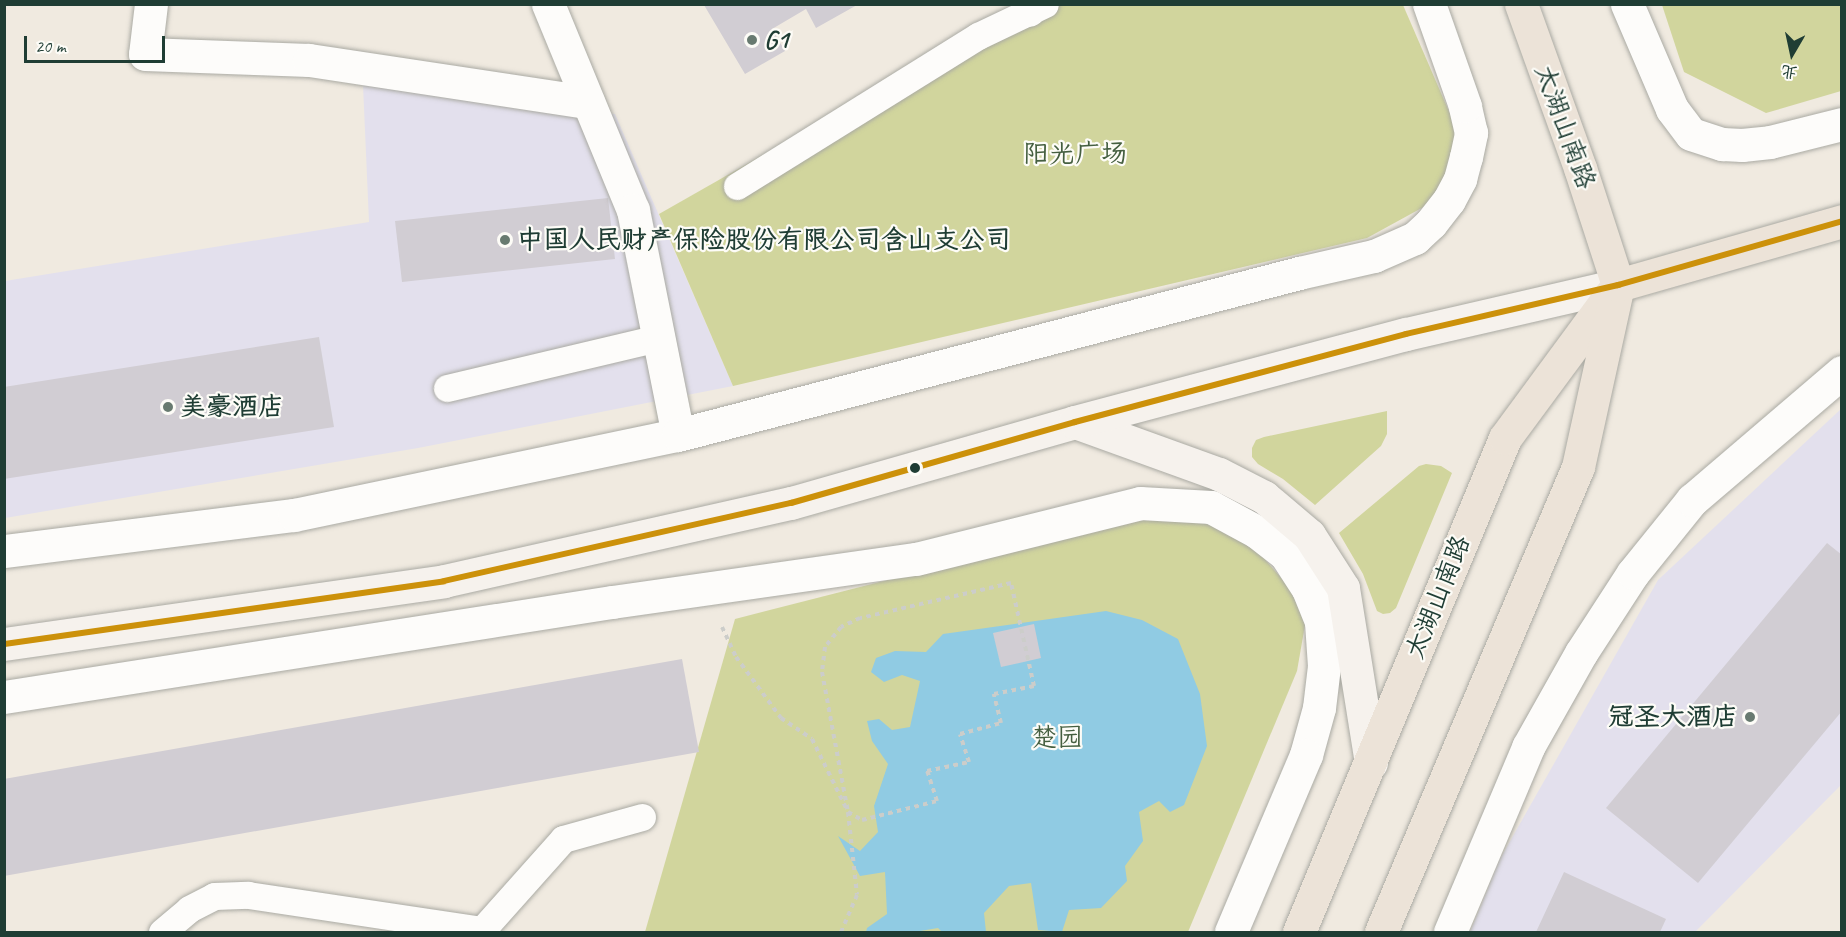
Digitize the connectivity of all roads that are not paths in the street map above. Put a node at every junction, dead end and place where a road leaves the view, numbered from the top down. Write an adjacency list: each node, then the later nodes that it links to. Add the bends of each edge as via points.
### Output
1 (151, 4): 7 (street, via 145,54 309,60)
2 (548, 4): 7 (street)
3 (1429, 4): 16 (street, via 1471,133 1455,189 1431,224 1415,238 1374,256)
4 (1521, 4): 11 (main road, 太湖山南路, via 1581,168)
5 (1627, 4): 8 (street, via 1672,109 1691,134 1722,144 1742,145)
6 (1034, 6): 9 (lane, via 978,36)
7 (588, 102): 12 (street, via 633,210)
8 (1842, 124)
9 (737, 186)
10 (1842, 221): 11 (main road)
11 (1618, 285): 15 (main road, via 1406,334); 20 (main road, 太湖山南路, via 1505,438); 25 (main road, 太湖山南路, via 1578,467)
12 (658, 338): 14 (lane); 16 (street)
13 (1842, 372): 26 (street, via 1692,500 1633,573 1581,653 1528,747)
14 (447, 388)
15 (1076, 422): 18 (main road, via 791,503 444,581); 20 (main road, via 1219,474 1264,497 1309,535 1343,588)
16 (678, 435): 17 (street, via 294,515)
17 (4, 551)
18 (4, 644)
19 (4, 697): 23 (street, via 916,559 1140,503 1210,507 1257,532 1286,555 1308,589 1322,622 1324,666 1319,708 1306,755)
20 (1371, 763): 24 (main road, 太湖山南路)
21 (642, 817): 22 (lane, via 563,839 482,930 248,896 214,896 189,909)
22 (162, 933)
23 (1230, 933)
24 (1299, 933)
25 (1381, 933)
26 (1450, 933)

